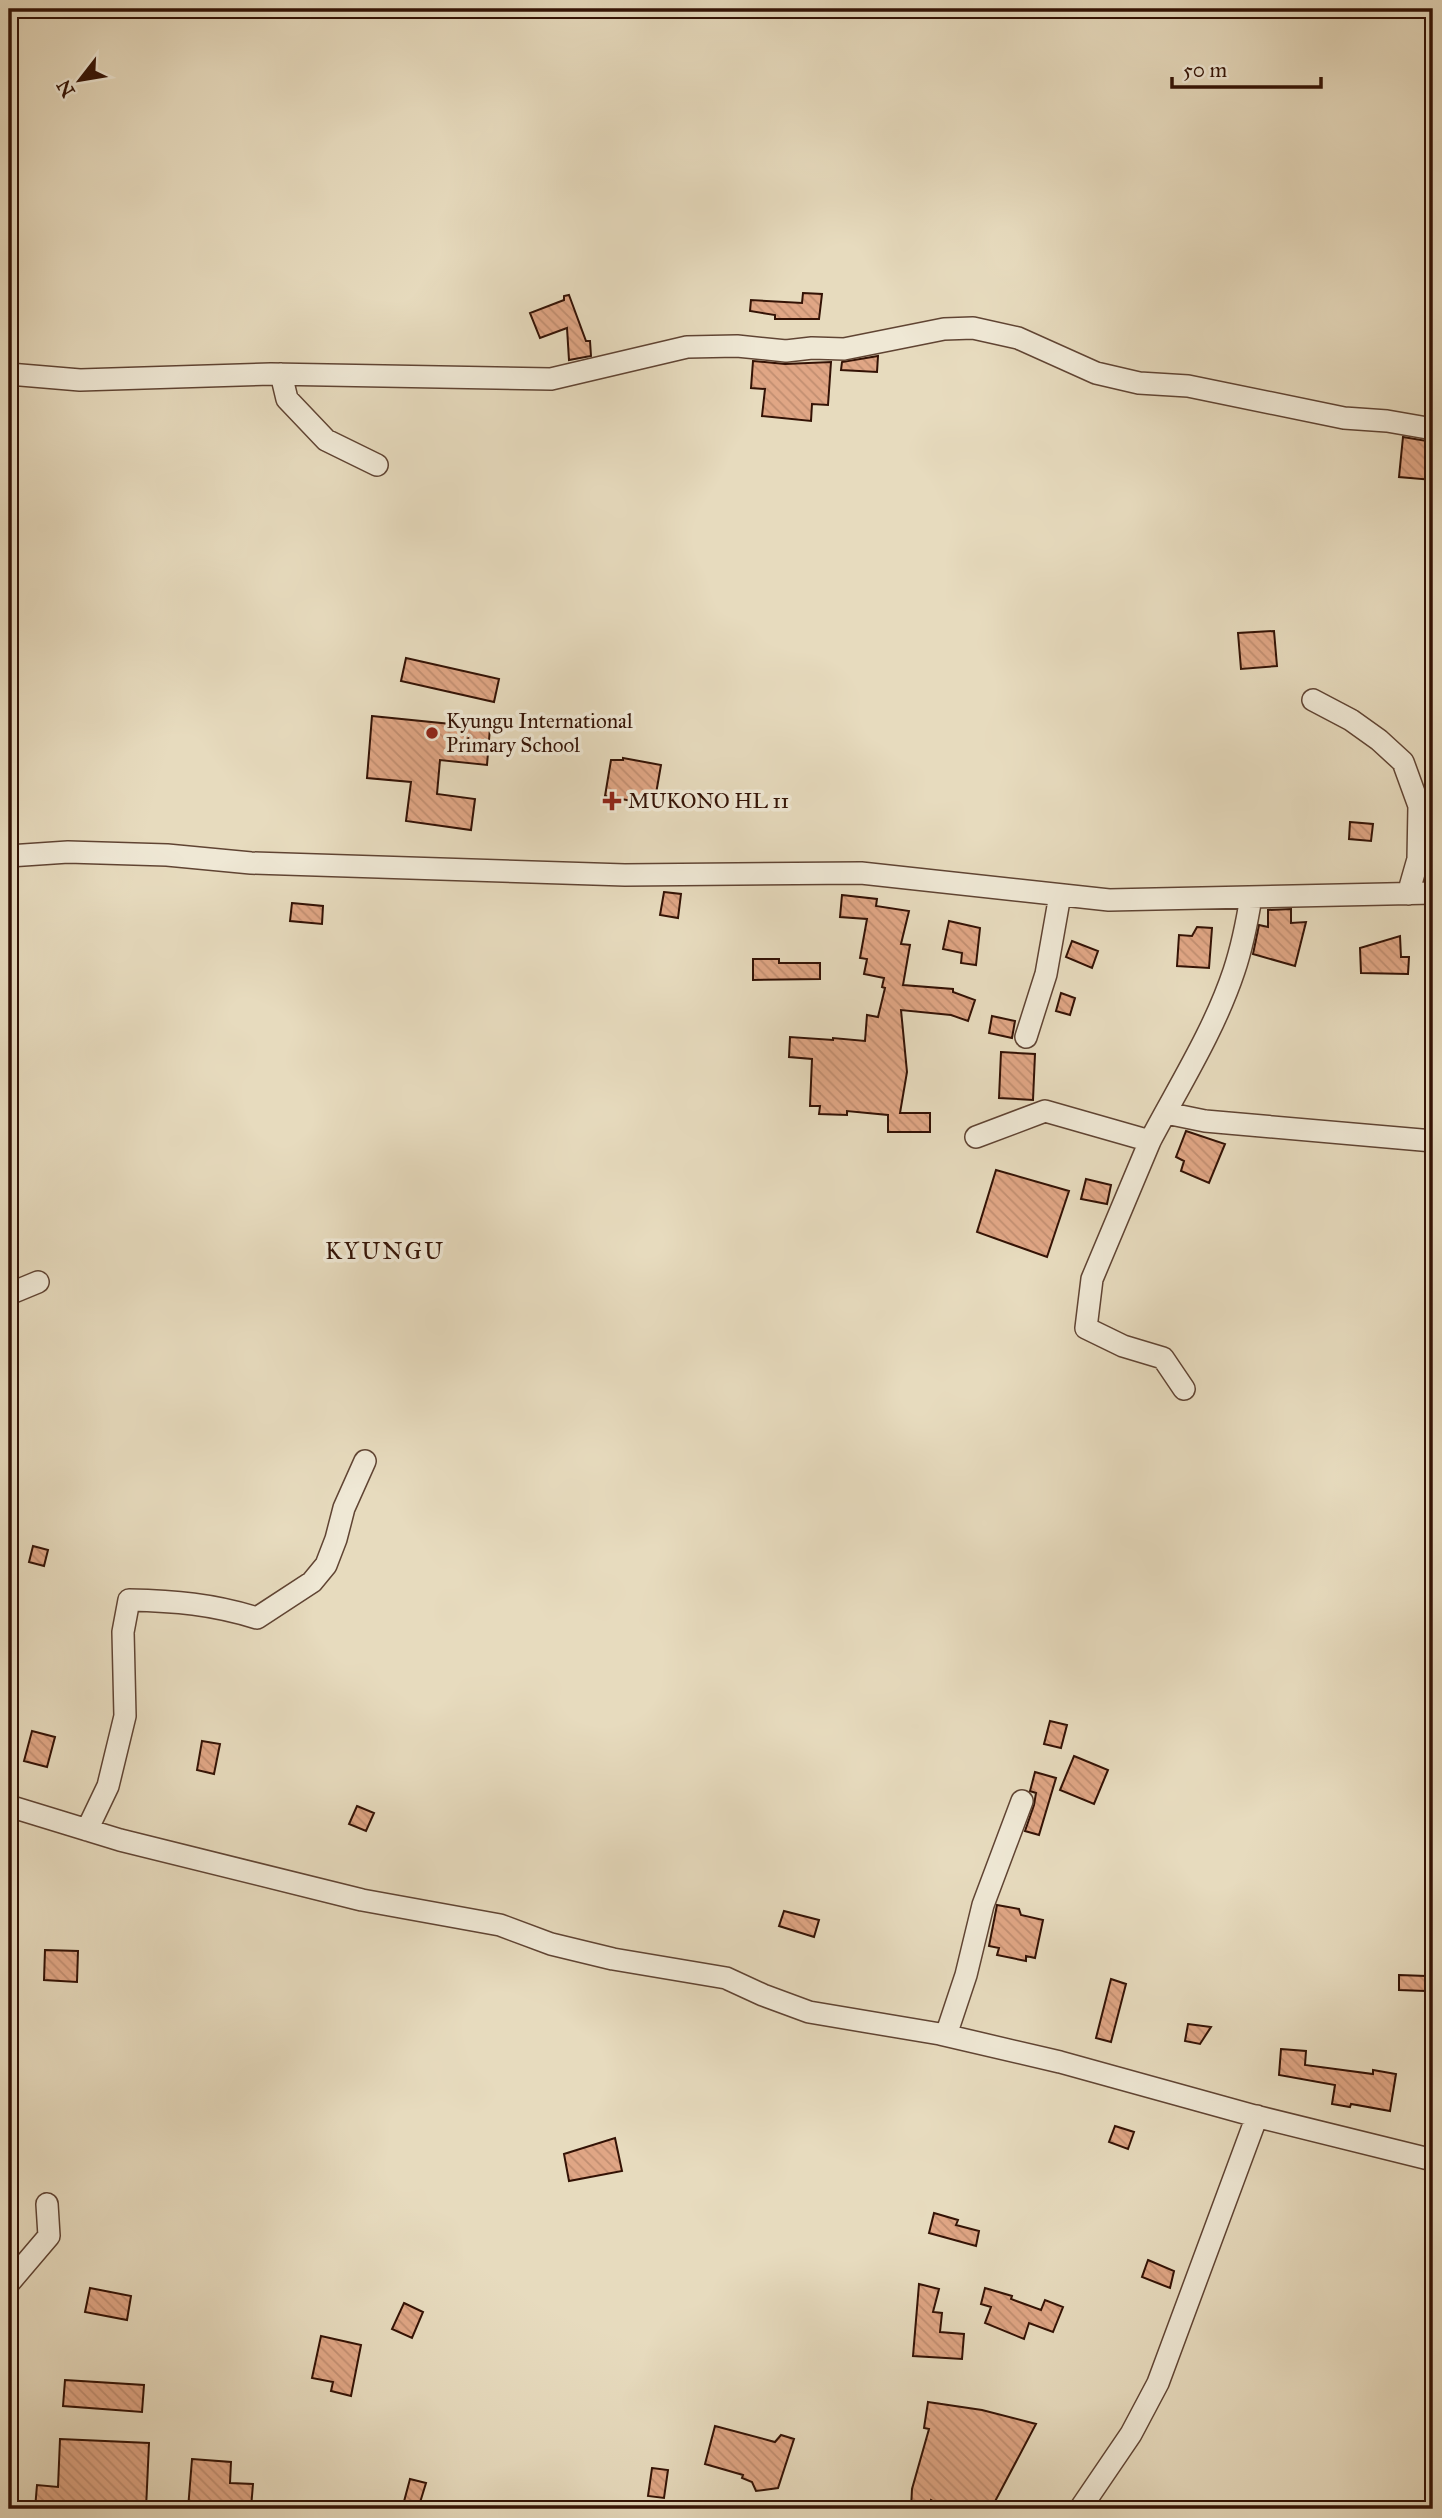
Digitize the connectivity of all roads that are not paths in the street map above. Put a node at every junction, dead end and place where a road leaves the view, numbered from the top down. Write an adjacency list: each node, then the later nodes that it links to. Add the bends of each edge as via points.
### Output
1 (9, 374): 2 (street, via 80,380)
2 (281, 374): 3 (street, via 551,379 687,347 737,346 786,352 844,349 944,328 973,328 1018,338 1096,373 1128,381 1188,386 1344,418); 4 (street, via 287,399 326,440)
3 (1433, 429)
4 (377, 465)
5 (1313, 700): 8 (street, via 1351,720 1403,762 1419,806 1418,859)
6 (9, 856): 9 (street, via 68,852 167,855 251,863 625,876 861,873)
7 (1433, 893): 8 (street)
8 (1408, 894): 10 (street)
9 (1060, 895): 10 (street, via 1109,900); 11 (street, via 1046,974)
10 (1251, 897): 12 (street, via 1235,971)
11 (1026, 1037)
12 (1166, 1113): 14 (street); 15 (street, via 1205,1121)
13 (976, 1137): 14 (street, via 1045,1111)
14 (1150, 1141): 18 (street, via 1092,1279 1086,1328 1163,1358)
15 (1433, 1141)
16 (38, 1282): 17 (street)
17 (9, 1294)
18 (1184, 1389)
19 (365, 1461): 22 (street, via 326,1565 312,1582 257,1618 183,1601 129,1600 123,1642 125,1716 108,1786)
20 (1021, 1801): 23 (street, via 983,1905)
21 (9, 1807): 22 (street)
22 (87, 1830): 23 (street, via 362,1900 500,1925 613,1959 726,1978 809,2012)
23 (946, 2035): 24 (street)
24 (1257, 2116): 25 (street); 28 (street, via 1158,2383 1131,2434)
25 (1433, 2160)
26 (47, 2204): 27 (street, via 50,2236)
27 (9, 2283)
28 (1080, 2509)

